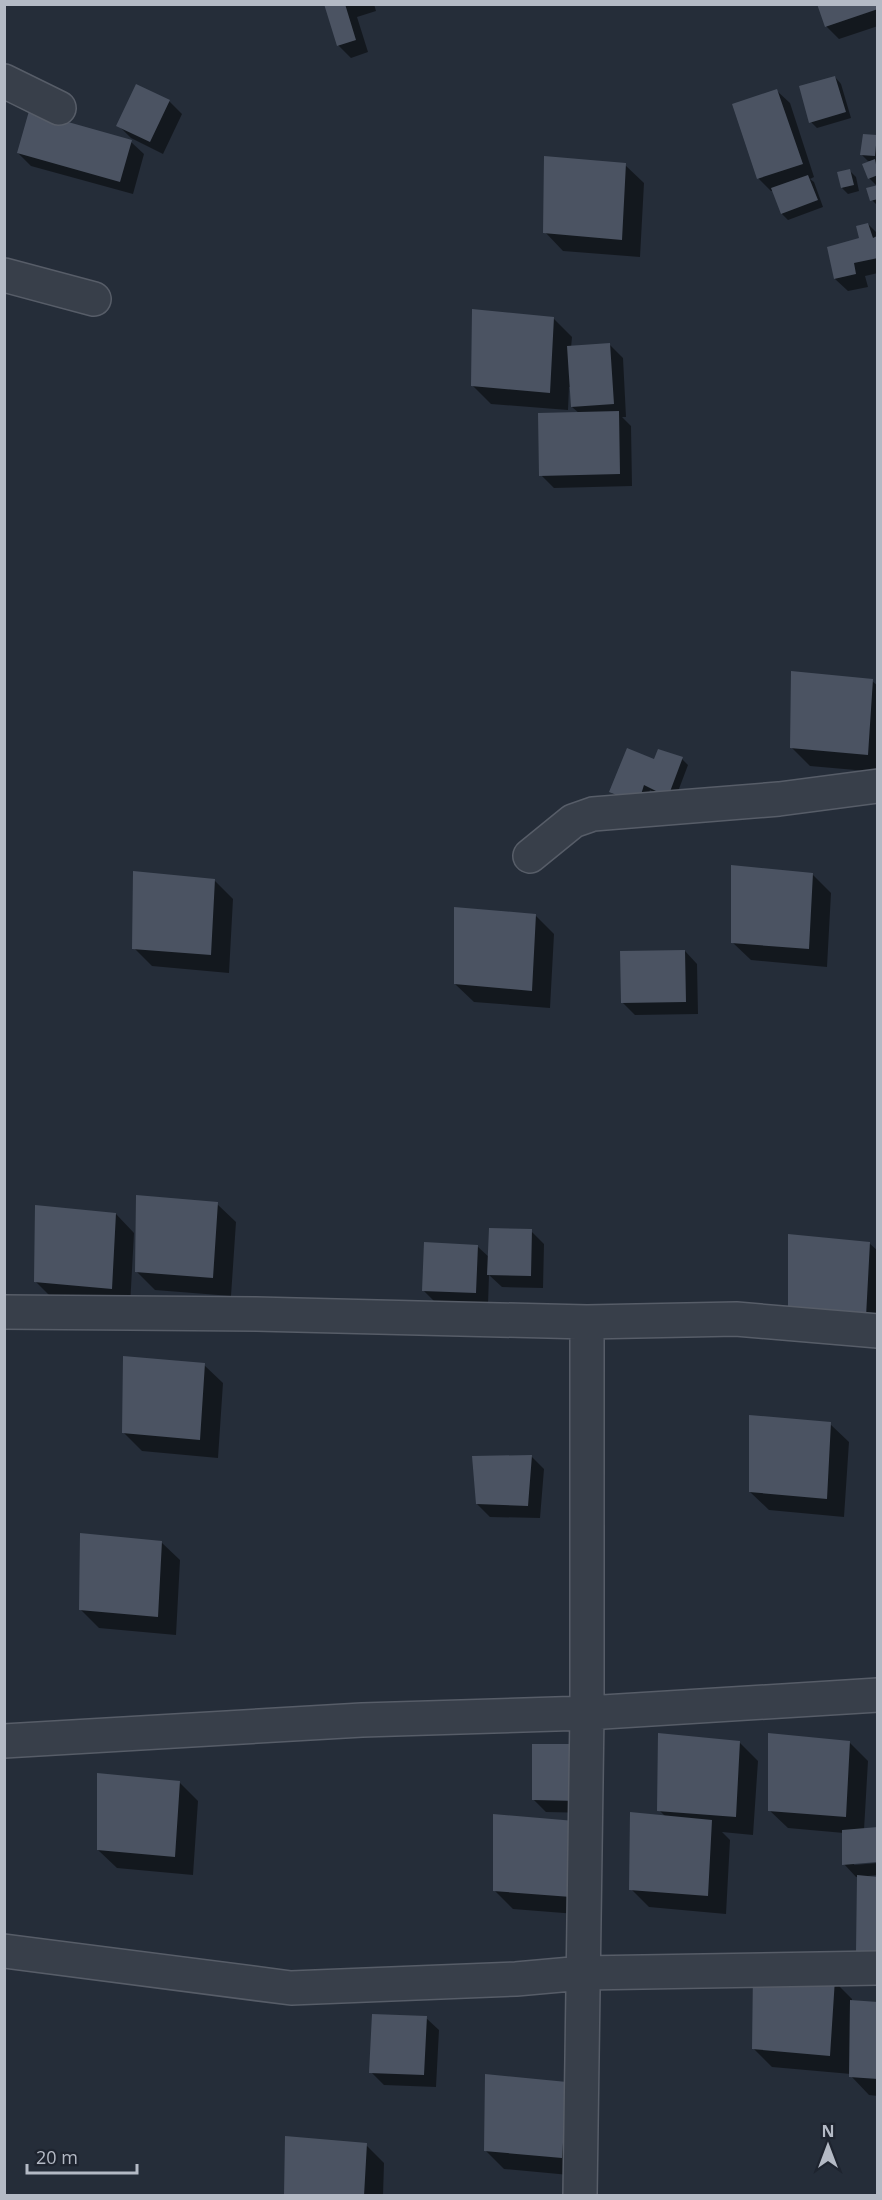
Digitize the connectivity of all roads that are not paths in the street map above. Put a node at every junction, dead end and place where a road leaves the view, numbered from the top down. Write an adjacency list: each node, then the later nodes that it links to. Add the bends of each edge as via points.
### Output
1 (4, 81): 2 (street)
2 (59, 108)
3 (4, 275): 4 (street)
4 (94, 299)
5 (878, 786): 6 (street, via 779,799 592,814 573,821)
6 (530, 856)
7 (4, 1312): 8 (street)
8 (587, 1322): 9 (street, via 736,1319); 11 (street)
9 (878, 1331)
10 (878, 1695): 11 (street)
11 (587, 1713): 12 (street, via 362,1720); 15 (street)
12 (4, 1741)
13 (4, 1950): 15 (street, via 291,1988)
14 (878, 1968): 15 (street)
15 (583, 1973): 16 (street)
16 (580, 2196)

